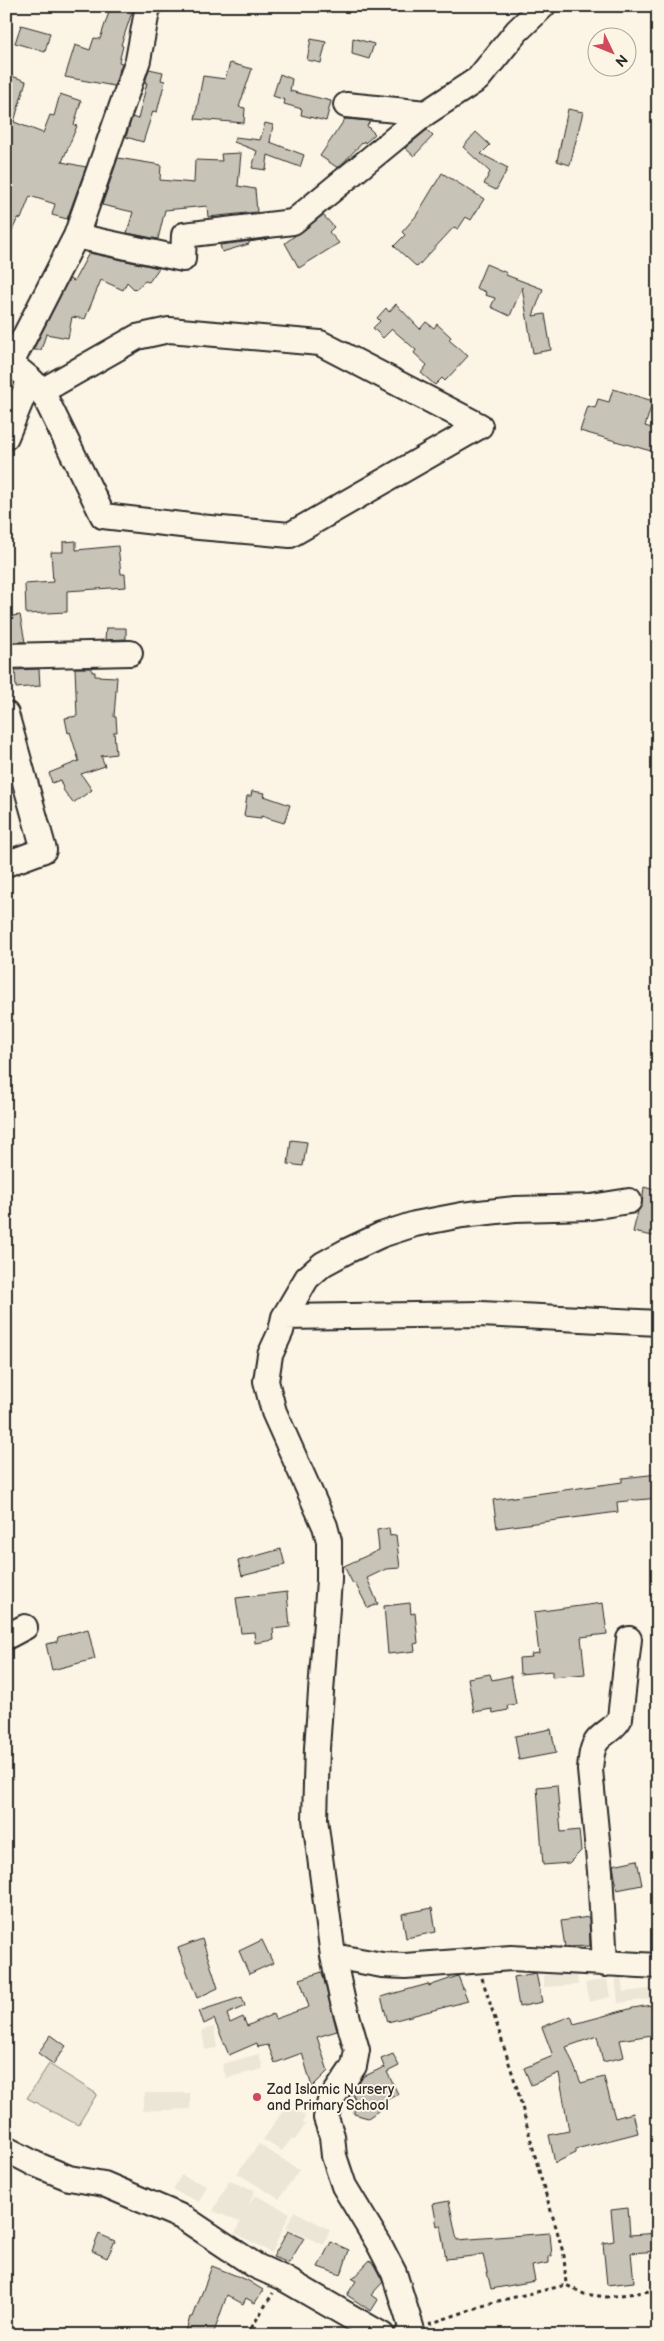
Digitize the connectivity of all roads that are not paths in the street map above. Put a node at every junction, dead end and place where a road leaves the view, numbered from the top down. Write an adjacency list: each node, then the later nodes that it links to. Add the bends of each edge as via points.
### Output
1 (148, 6): 5 (street, via 138,60)
2 (543, 6): 4 (street, via 517,31 478,79)
3 (346, 106): 4 (street)
4 (426, 113): 5 (street, via 293,222 184,235 183,260)
5 (76, 236): 6 (street)
6 (9, 361): 7 (street)
7 (36, 385): 7 (street, via 137,337 169,330 320,344 480,426 290,535 199,527 103,516); 8 (street)
8 (6, 437)
9 (130, 653): 10 (street)
10 (6, 656)
11 (6, 714): 12 (street, via 44,850)
12 (6, 864)
13 (629, 1201): 14 (street, via 591,1207 515,1208 462,1215 415,1224 381,1235 323,1264 307,1278)
14 (284, 1317): 15 (street, via 481,1314); 17 (street, via 270,1355 266,1381 274,1412 329,1541 315,1819)
15 (658, 1323)
16 (630, 1640): 18 (street, via 620,1718 596,1742 591,1753)
17 (333, 1956): 18 (street, via 406,1966 511,1958); 21 (street, via 358,2050 354,2066 330,2101 326,2118 344,2186 394,2273)
18 (605, 1964): 19 (street)
19 (658, 1966)
20 (6, 2149): 22 (street, via 69,2178 104,2184 184,2218 256,2266)
21 (410, 2332)
22 (382, 2335)

